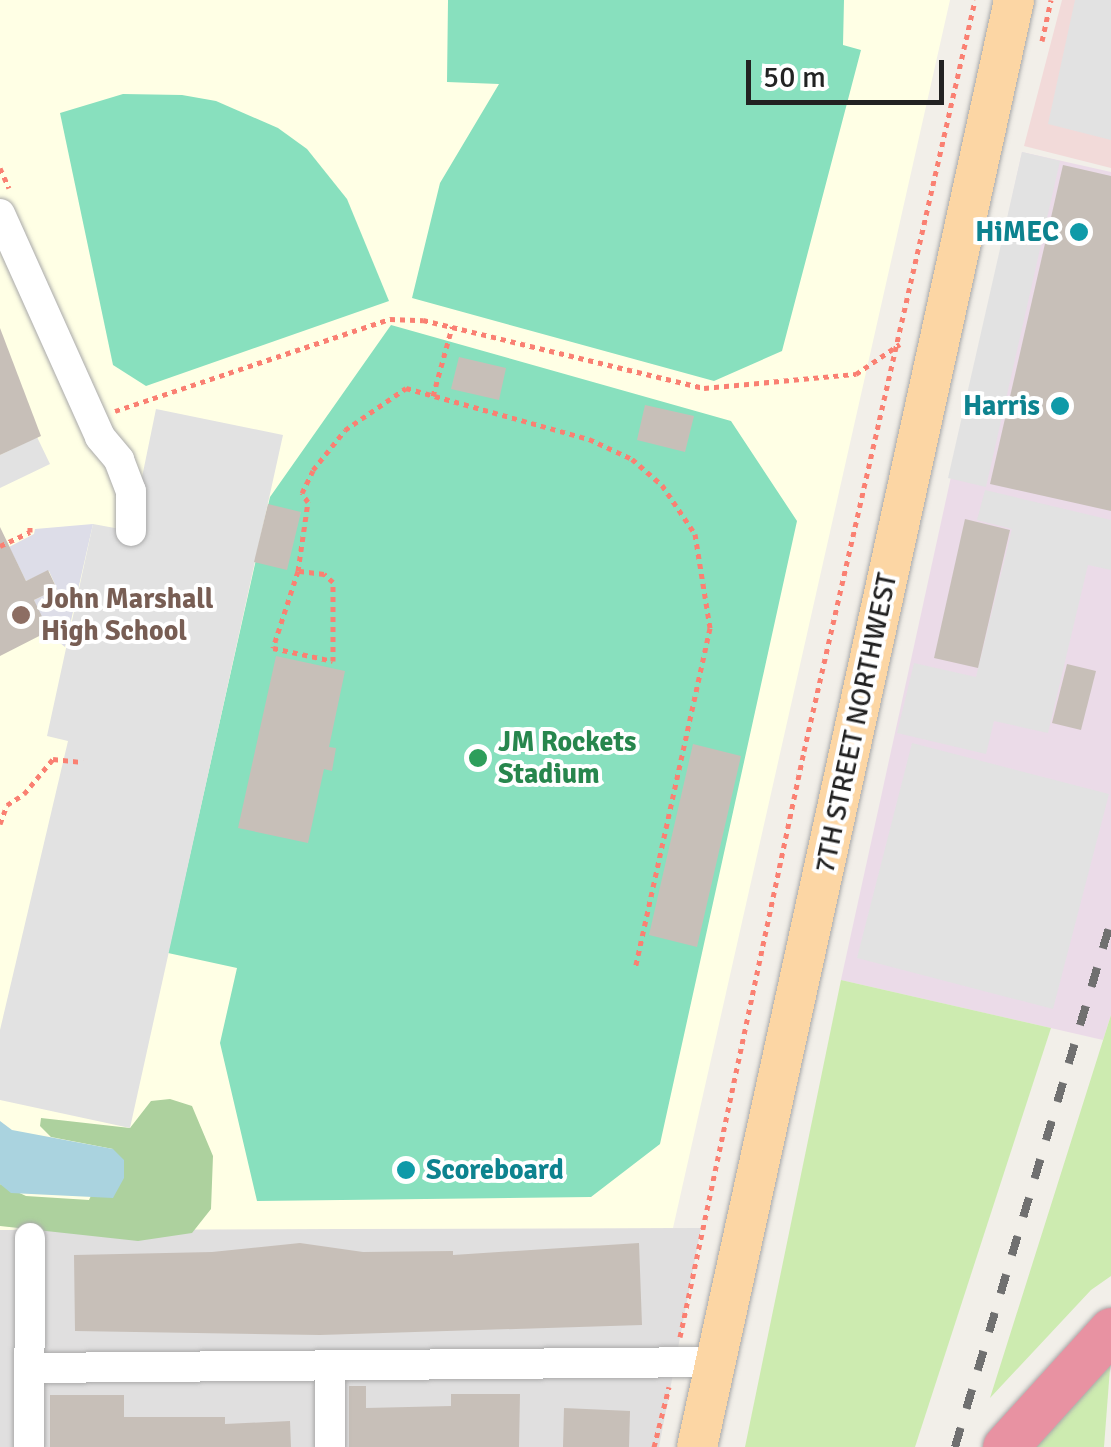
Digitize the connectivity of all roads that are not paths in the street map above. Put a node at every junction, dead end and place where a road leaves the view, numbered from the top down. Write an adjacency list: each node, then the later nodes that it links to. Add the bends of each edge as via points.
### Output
1 (1014, 0): 6 (main road, 7TH STREET NORTHWEST)
2 (0, 214): 3 (lane, via 100,437 119,460 131,491)
3 (131, 532)
4 (30, 1238): 8 (lane)
5 (1111, 1330): 12 (highway)
6 (716, 1362): 7 (lane); 11 (main road, 7TH STREET NORTHWEST)
7 (330, 1366): 8 (lane); 10 (lane)
8 (29, 1368): 9 (lane)
9 (29, 1447)
10 (330, 1447)
11 (698, 1447)
12 (1004, 1447)

